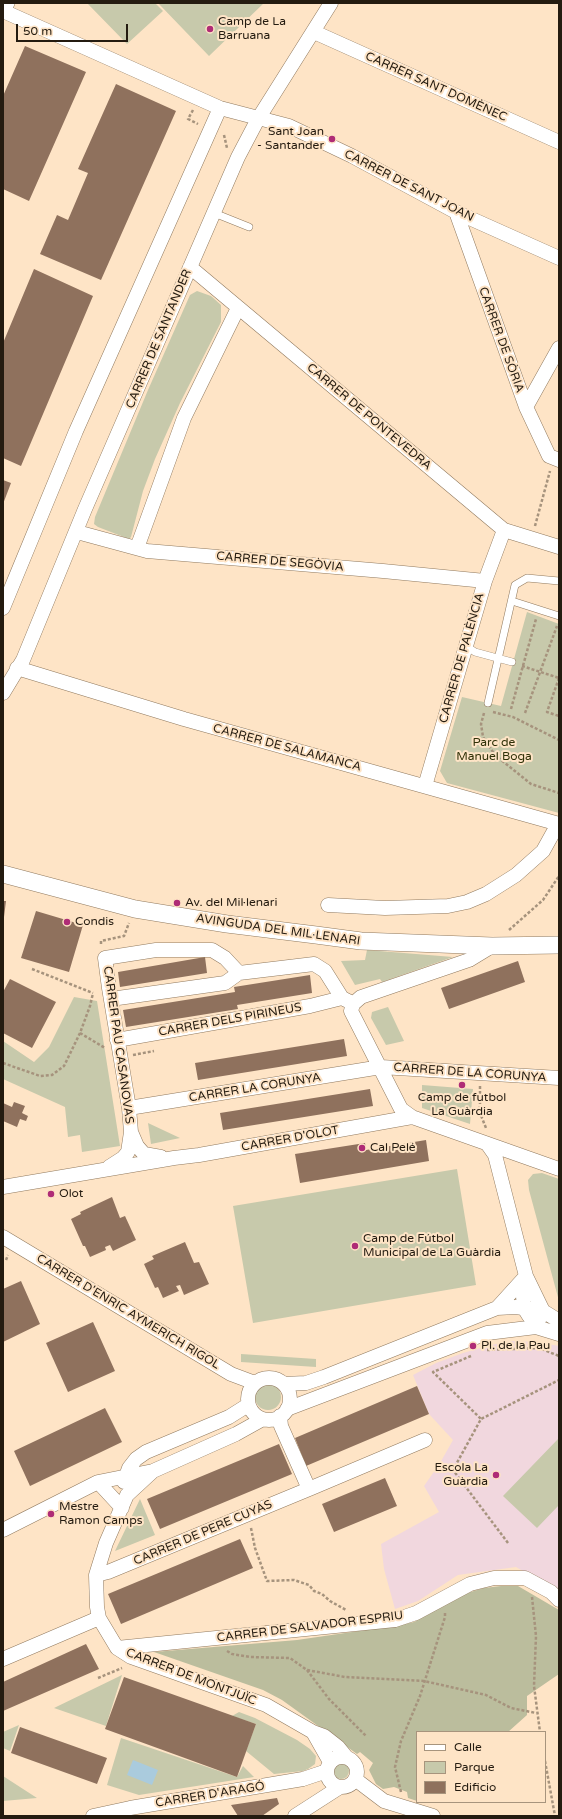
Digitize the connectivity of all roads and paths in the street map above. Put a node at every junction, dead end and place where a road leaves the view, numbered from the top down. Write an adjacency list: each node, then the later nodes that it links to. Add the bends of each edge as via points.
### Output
1 (6, 3): 3 (street)
2 (331, 3): 4 (street, CARRER DE SANTANDER)
3 (3, 10): 5 (street)
4 (314, 32): 6 (street, CARRER DE SANTANDER); 7 (street, CARRER SANT DOMÈNEC)
5 (220, 108): 6 (street, CARRER DE SANT JOAN); 26 (street, via 76,431)
6 (258, 119): 8 (street, CARRER DE SANT JOAN, via 289,126 352,156); 9 (street, CARRER DE SANTANDER, via 238,157)
7 (559, 142)
8 (456, 212): 11 (street, CARRER DE SANT JOAN); 15 (street, CARRER DE SÒRIA)
9 (214, 213): 10 (lane); 12 (street, CARRER DE SANTANDER)
10 (249, 227)
11 (559, 258)
12 (190, 267): 13 (street, CARRER DE PONTEVEDRA); 20 (street, CARRER DE SANTANDER)
13 (238, 308): 19 (street, CARRER DE PONTEVEDRA); 22 (street, via 184,418)
14 (559, 348): 15 (street)
15 (526, 407): 16 (street, CARRER DE SÒRIA, via 549,456)
16 (559, 460)
17 (550, 474): 18 (path)
18 (536, 523)
19 (504, 530): 21 (street, CARRER DE PONTEVEDRA); 23 (street, CARRER DE PALÈNCIA)
20 (77, 532): 22 (street, CARRER DE SEGÒVIA); 31 (street, CARRER DE SANTANDER)
21 (559, 546)
22 (137, 548): 23 (street, CARRER DE SEGÒVIA, via 146,551)
23 (485, 581): 28 (street, CARRER DE PALÈNCIA)
24 (559, 581): 25 (lane, via 527,578 516,585)
25 (512, 601): 27 (lane); 29 (lane)
26 (3, 608)
27 (559, 620): 32 (path)
28 (466, 646): 29 (lane, via 475,652); 40 (street, CARRER DE PALÈNCIA)
29 (498, 657): 30 (lane); 35 (lane)
30 (512, 662): 32 (path)
31 (17, 668): 34 (street, CARRER DE SANTANDER); 40 (street, CARRER DE SALAMANCA, via 184,720)
32 (541, 672): 33 (path); 37 (path)
33 (559, 678): 38 (path, via 547,712)
34 (4, 685)
35 (488, 703): 36 (path)
36 (485, 710): 39 (path, via 513,717); 41 (path, via 480,724 483,737 495,755 531,784)
37 (525, 713)
38 (559, 716)
39 (559, 740)
40 (425, 786): 42 (street, CARRER DE SALAMANCA)
41 (559, 793)
42 (558, 824): 45 (street, via 543,851 516,875 486,894 467,902 448,906 385,908)
43 (3, 874): 49 (street, AVINGUDA DEL MIL·LENARI, via 135,909 227,924 361,941)
44 (559, 876): 49 (path, via 543,900)
45 (328, 905)
46 (124, 936): 47 (path)
47 (101, 941)
48 (559, 945): 49 (street, AVINGUDA DEL MIL·LENARI)
49 (492, 946): 54 (street, CARRER DELS PIRINEUS, via 469,960)
50 (32, 969): 52 (path)
51 (239, 973): 53 (street, via 225,983); 53 (street, CARRER PAU CASANOVAS, via 225,958 212,950 156,950 105,958); 54 (street, via 314,964 325,971)
52 (93, 993): 53 (path); 55 (path)
53 (110, 993): 56 (street, CARRER PAU CASANOVAS)
54 (347, 1001): 56 (street, CARRER DELS PIRINEUS); 61 (street)
55 (80, 1032): 59 (path); 60 (path, via 64,1066 52,1075 40,1076)
56 (117, 1040): 59 (street, CARRER PAU CASANOVAS)
57 (154, 1051): 58 (path)
58 (138, 1054)
59 (120, 1057): 64 (street, CARRER PAU CASANOVAS)
60 (3, 1063)
61 (381, 1067): 62 (street, CARRER DE LA CORUNYA); 64 (street, CARRER LA CORUNYA); 65 (street, via 401,1110)
62 (480, 1074): 63 (street, CARRER DE LA CORUNYA); 67 (path, via 480,1113 486,1129)
63 (559, 1078)
64 (129, 1108): 66 (street, CARRER PAU CASANOVAS)
65 (412, 1117): 67 (street, CARRER D'OLOT); 68 (street, CARRER D'OLOT)
66 (131, 1132): 68 (street, CARRER PAU CASANOVAS, via 144,1154); 70 (street, CARRER PAU CASANOVAS, via 128,1152 123,1158)
67 (485, 1143): 69 (street, CARRER D'OLOT); 75 (street, via 495,1155)
68 (174, 1158): 70 (street, CARRER D'OLOT)
69 (559, 1169)
70 (102, 1170): 71 (street, CARRER D'OLOT)
71 (7, 1188): 72 (street, CARRER D'OLOT)
72 (3, 1196)
73 (3, 1229): 74 (street)
74 (8, 1241): 86 (street, CARRER D'ENRIC AYMERICH RIGOL, via 231,1374)
75 (526, 1276): 76 (street); 77 (street); 78 (street)
76 (496, 1308): 77 (street); 87 (street, via 324,1377 306,1383)
77 (524, 1308): 78 (street); 80 (street)
78 (543, 1311): 79 (street); 80 (street)
79 (559, 1321)
80 (536, 1327): 81 (street); 89 (street, via 487,1333)
81 (559, 1334)
82 (480, 1352): 84 (path, via 539,1348)
83 (474, 1355): 91 (path, via 433,1372)
84 (559, 1356)
85 (559, 1380): 91 (path)
86 (255, 1383): 87 (street, via 273,1378); 88 (street, via 248,1392)
87 (284, 1384): 89 (street, via 289,1395)
88 (248, 1405): 90 (street, via 257,1417); 94 (street, via 228,1417 146,1452 136,1459)
89 (284, 1413): 90 (street, via 272,1420); 96 (street, via 282,1426)
90 (263, 1419): 93 (street, via 236,1434)
91 (481, 1419): 100 (path, via 454,1470)
92 (425, 1440): 96 (street, CARRER DE PERE CUYÀS)
93 (153, 1471): 94 (street); 97 (street, CARRER DE MONTJUÏC, via 128,1495)
94 (127, 1472): 95 (street); 97 (street, CARRER DE MONTJUÏC, via 120,1496)
95 (98, 1482): 97 (street); 99 (street)
96 (309, 1488): 98 (street, CARRER DE PERE CUYÀS)
97 (122, 1508): 101 (street, CARRER DE MONTJUÏC, via 106,1543)
98 (246, 1515): 101 (street, CARRER DE PERE CUYÀS); 105 (path, via 268,1581 294,1580 309,1585 314,1591)
99 (3, 1530)
100 (508, 1544)
101 (96, 1575): 106 (street, CARRER DE MONTJUÏC)
102 (525, 1578): 103 (street, CARRER DE SALVADOR ESPRIU, via 494,1578 470,1584); 104 (street, CARRER DE SALVADOR ESPRIU, via 551,1592); 114 (path, via 532,1595 536,1636)
103 (444, 1598): 107 (street, CARRER DE SALVADOR ESPRIU, via 416,1614 395,1620); 113 (path, via 445,1617)
104 (559, 1600)
105 (352, 1613)
106 (98, 1618): 108 (street, CARRER DE MONTJUÏC); 109 (street)
107 (216, 1638): 108 (street, CARRER DE SALVADOR ESPRIU); 111 (path, via 221,1646 232,1654 290,1658)
108 (117, 1648): 116 (street, CARRER DE MONTJUÏC, via 131,1657 266,1705)
109 (3, 1659)
110 (121, 1668): 112 (path)
111 (307, 1670): 113 (path, via 345,1677); 117 (path, via 329,1699)
112 (98, 1678)
113 (424, 1681): 114 (path, via 486,1695 511,1708); 123 (path, via 401,1741 395,1767)
114 (536, 1713): 115 (path)
115 (540, 1731)
116 (313, 1732): 118 (street, CARRER DE MONTJUÏC, via 324,1736); 119 (street)
117 (366, 1736)
118 (347, 1758): 119 (street, via 338,1757); 121 (street, via 354,1763)
119 (328, 1766): 122 (street, via 329,1780); 124 (street, CARRER D'ARAGÓ, via 303,1780)
120 (546, 1766): 127 (path)
121 (355, 1779): 122 (street); 123 (street, via 384,1801)
122 (340, 1787): 125 (street)
123 (404, 1807): 126 (street)
124 (93, 1816)
125 (295, 1816)
126 (433, 1816)
127 (555, 1816)

